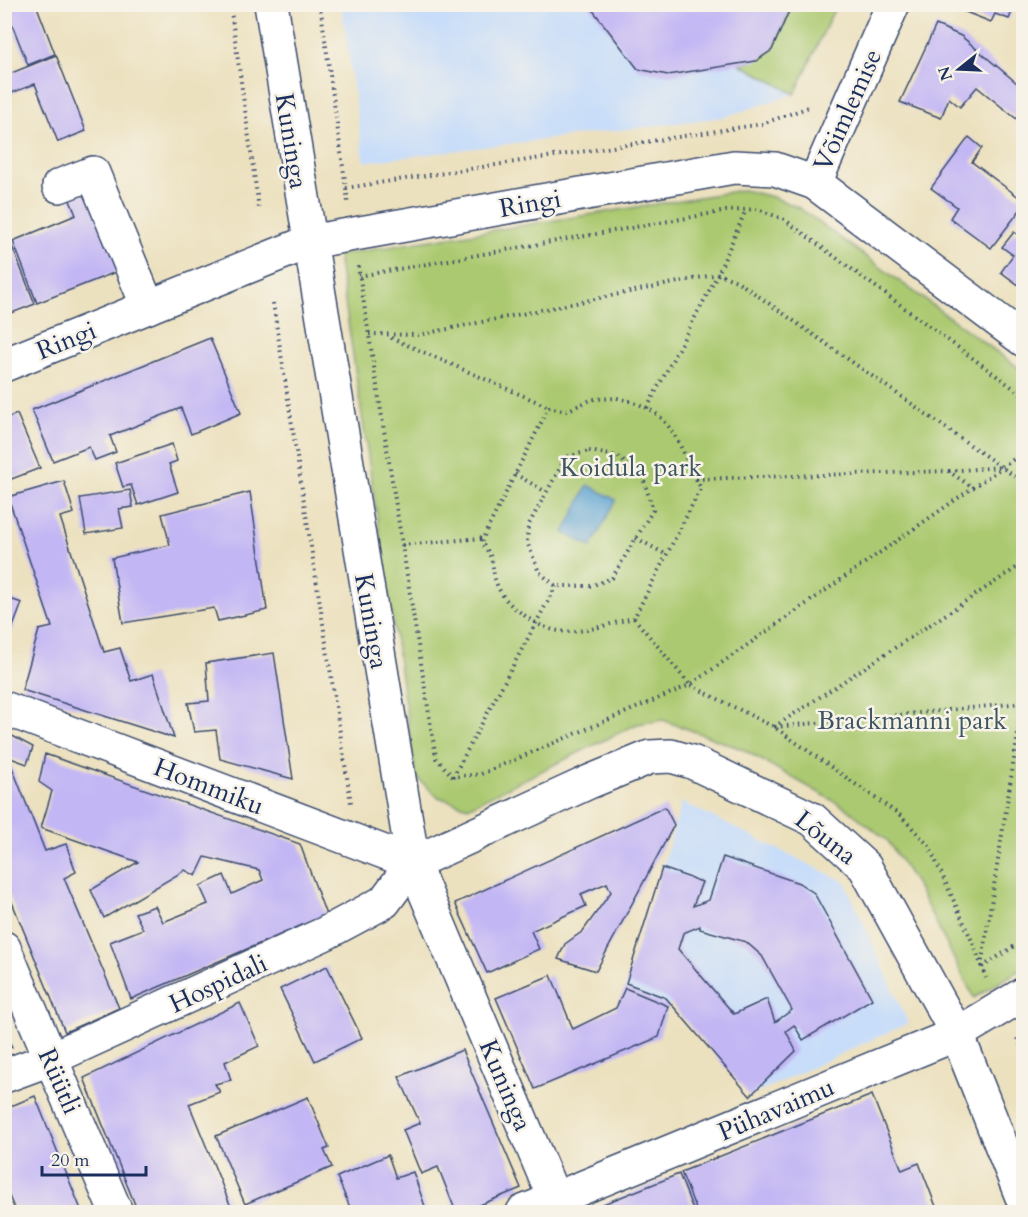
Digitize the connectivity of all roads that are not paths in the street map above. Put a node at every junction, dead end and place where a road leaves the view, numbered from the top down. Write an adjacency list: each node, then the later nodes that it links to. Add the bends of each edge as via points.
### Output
1 (271, 4): 5 (street, Kuninga)
2 (893, 4): 3 (street, Võimlemise)
3 (815, 183): 5 (street, Ringi, via 775,169 734,167); 7 (street, Ringi)
4 (59, 186): 6 (street, via 93,172)
5 (309, 242): 6 (street, Ringi); 10 (street, Kuninga)
6 (148, 307): 8 (street, Ringi)
7 (1023, 340)
8 (4, 365)
9 (4, 708): 10 (street, Hommiku)
10 (413, 863): 13 (street, Lõuna, via 650,757 671,756 692,762 812,819 865,867); 14 (street, Hospidali, via 384,902 326,933); 17 (street, Kuninga)
11 (4, 948): 14 (street, Rüütli)
12 (1023, 994): 13 (street, Pühavaimu)
13 (957, 1034): 16 (street, Lõuna); 17 (street, Pühavaimu)
14 (50, 1059): 15 (street, Hospidali); 18 (street, Rüütli)
15 (4, 1076)
16 (1023, 1202)
17 (557, 1206): 19 (street, Pühavaimu)
18 (116, 1212)
19 (523, 1212)

